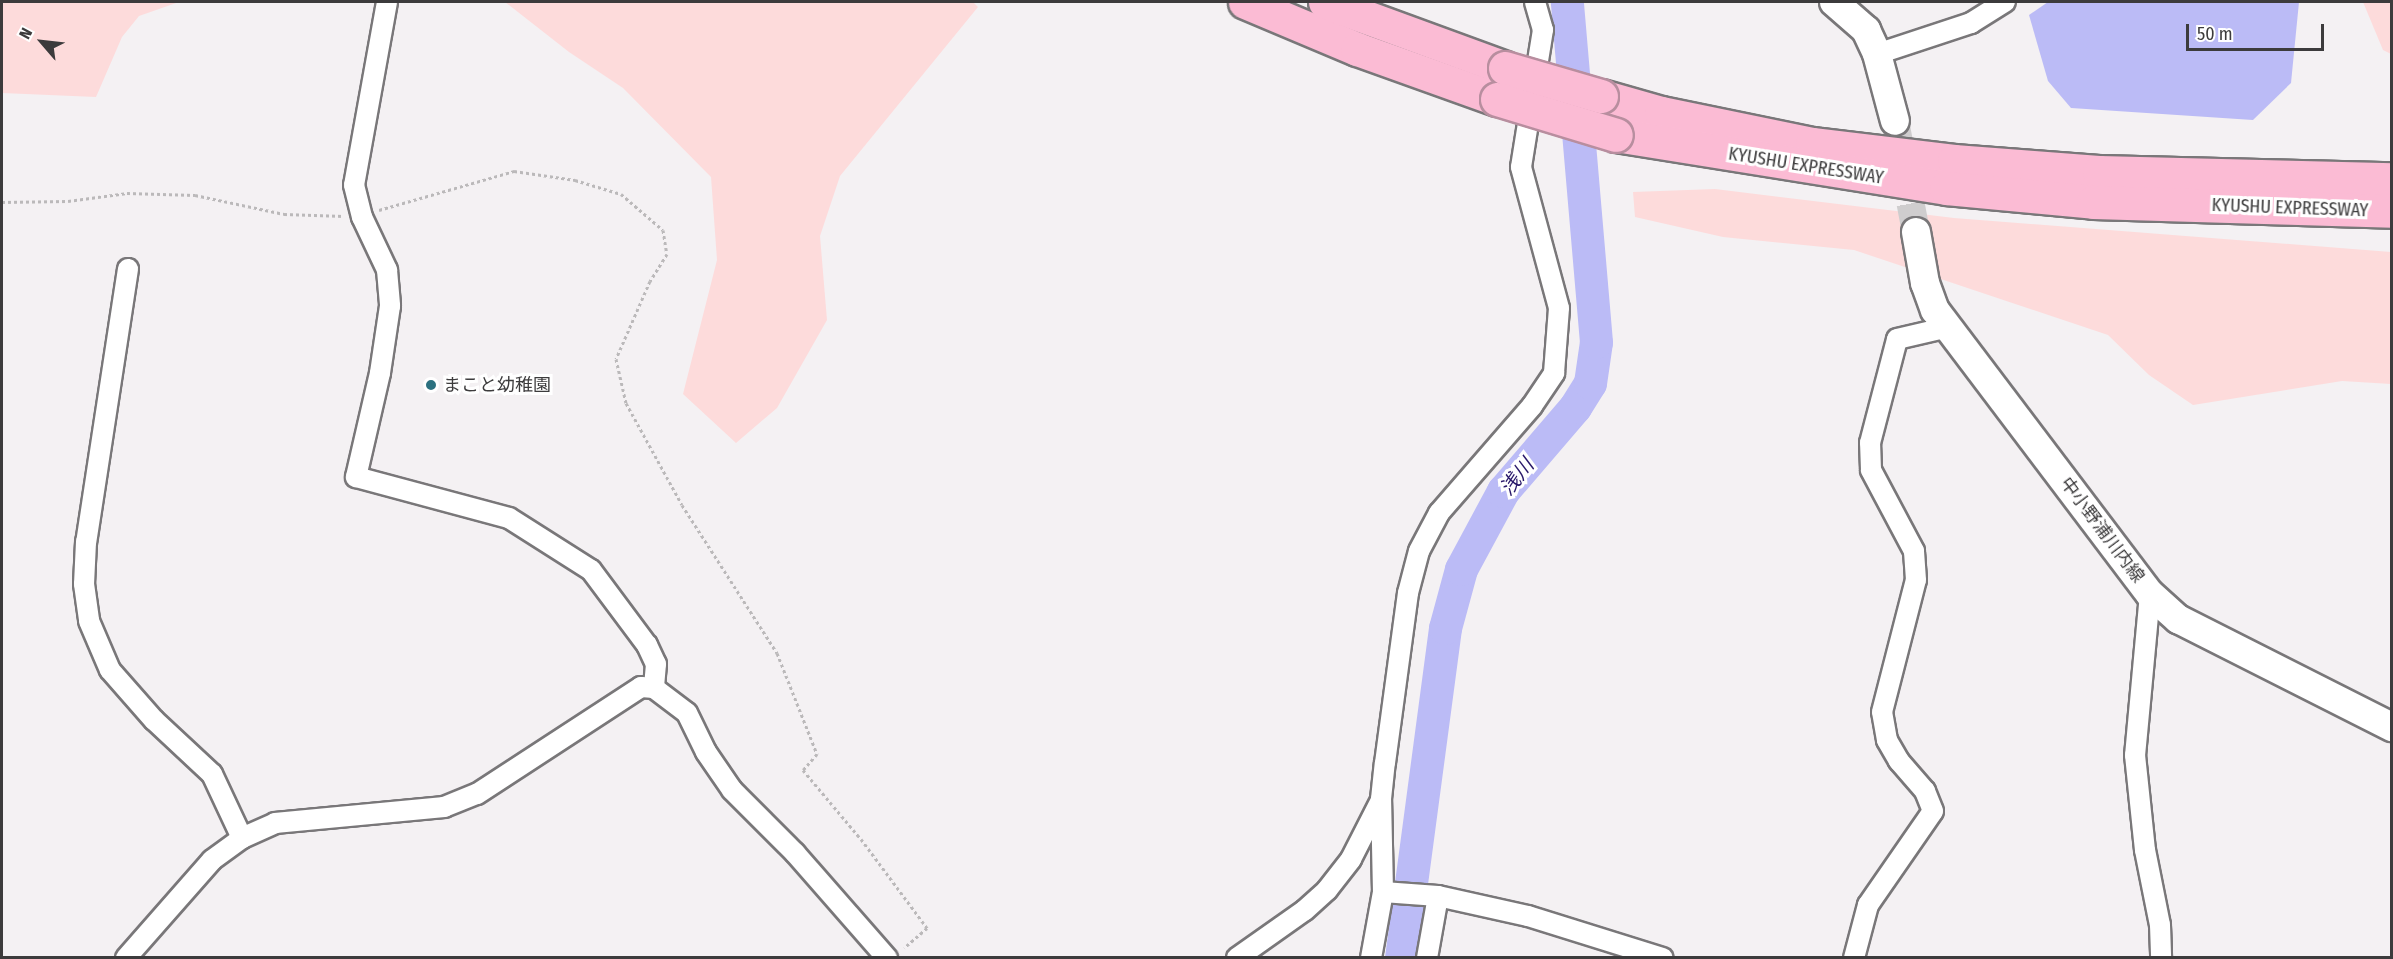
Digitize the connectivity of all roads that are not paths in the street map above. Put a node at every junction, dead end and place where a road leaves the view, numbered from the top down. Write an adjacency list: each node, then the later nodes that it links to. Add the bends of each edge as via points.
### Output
1 (387, 2): 15 (street, via 354,185 362,217 387,270 390,306 380,373 356,477 509,518 591,570 647,645 656,664)
2 (1245, 2): 10 (highway, KYUSHU EXPRESSWAY, bridge, via 1357,49 1497,99 1616,135 1957,189 2093,202)
3 (1325, 2): 9 (highway, KYUSHU EXPRESSWAY, bridge, via 1505,68 1601,96 1661,113 1812,144 1954,162 2099,172)
4 (1535, 2): 17 (street, via 1544,30 1521,167 1559,308 1554,373 1533,406 1439,513 1419,551 1408,593)
5 (1834, 2): 7 (main road, via 1866,30)
6 (2005, 2): 7 (street, via 1971,22)
7 (1877, 54): 8 (main road)
8 (1895, 121)
9 (2391, 179)
10 (2391, 211)
11 (1916, 232): 13 (main road, 中小野浦川内線, via 1925,283 1935,310)
12 (128, 269): 18 (street, via 86,542 84,584 89,621 111,670 154,720 212,774)
13 (1949, 327): 14 (main road, 中小野浦川内線); 27 (street, via 1897,339 1870,443 1871,470 1914,551 1916,580 1882,712 1899,761 1925,791 1933,811 1868,906)
14 (2150, 594): 16 (main road, 中小野浦川内線, via 2178,619); 28 (street, via 2135,754 2145,850 2160,925)
15 (654, 688): 18 (street, via 641,687 477,794 444,807 275,823); 21 (street, via 687,713 706,752 732,790)
16 (2391, 727)
17 (1381, 800): 19 (street); 23 (street, via 1351,858 1327,890)
18 (242, 838): 22 (street, via 212,860)
19 (1388, 892): 20 (street); 24 (street)
20 (1433, 896): 25 (street); 26 (street, via 1528,916)
21 (894, 954)
22 (126, 957)
23 (1237, 957)
24 (1371, 957)
25 (1427, 957)
26 (1663, 957)
27 (1854, 957)
28 (2161, 957)

